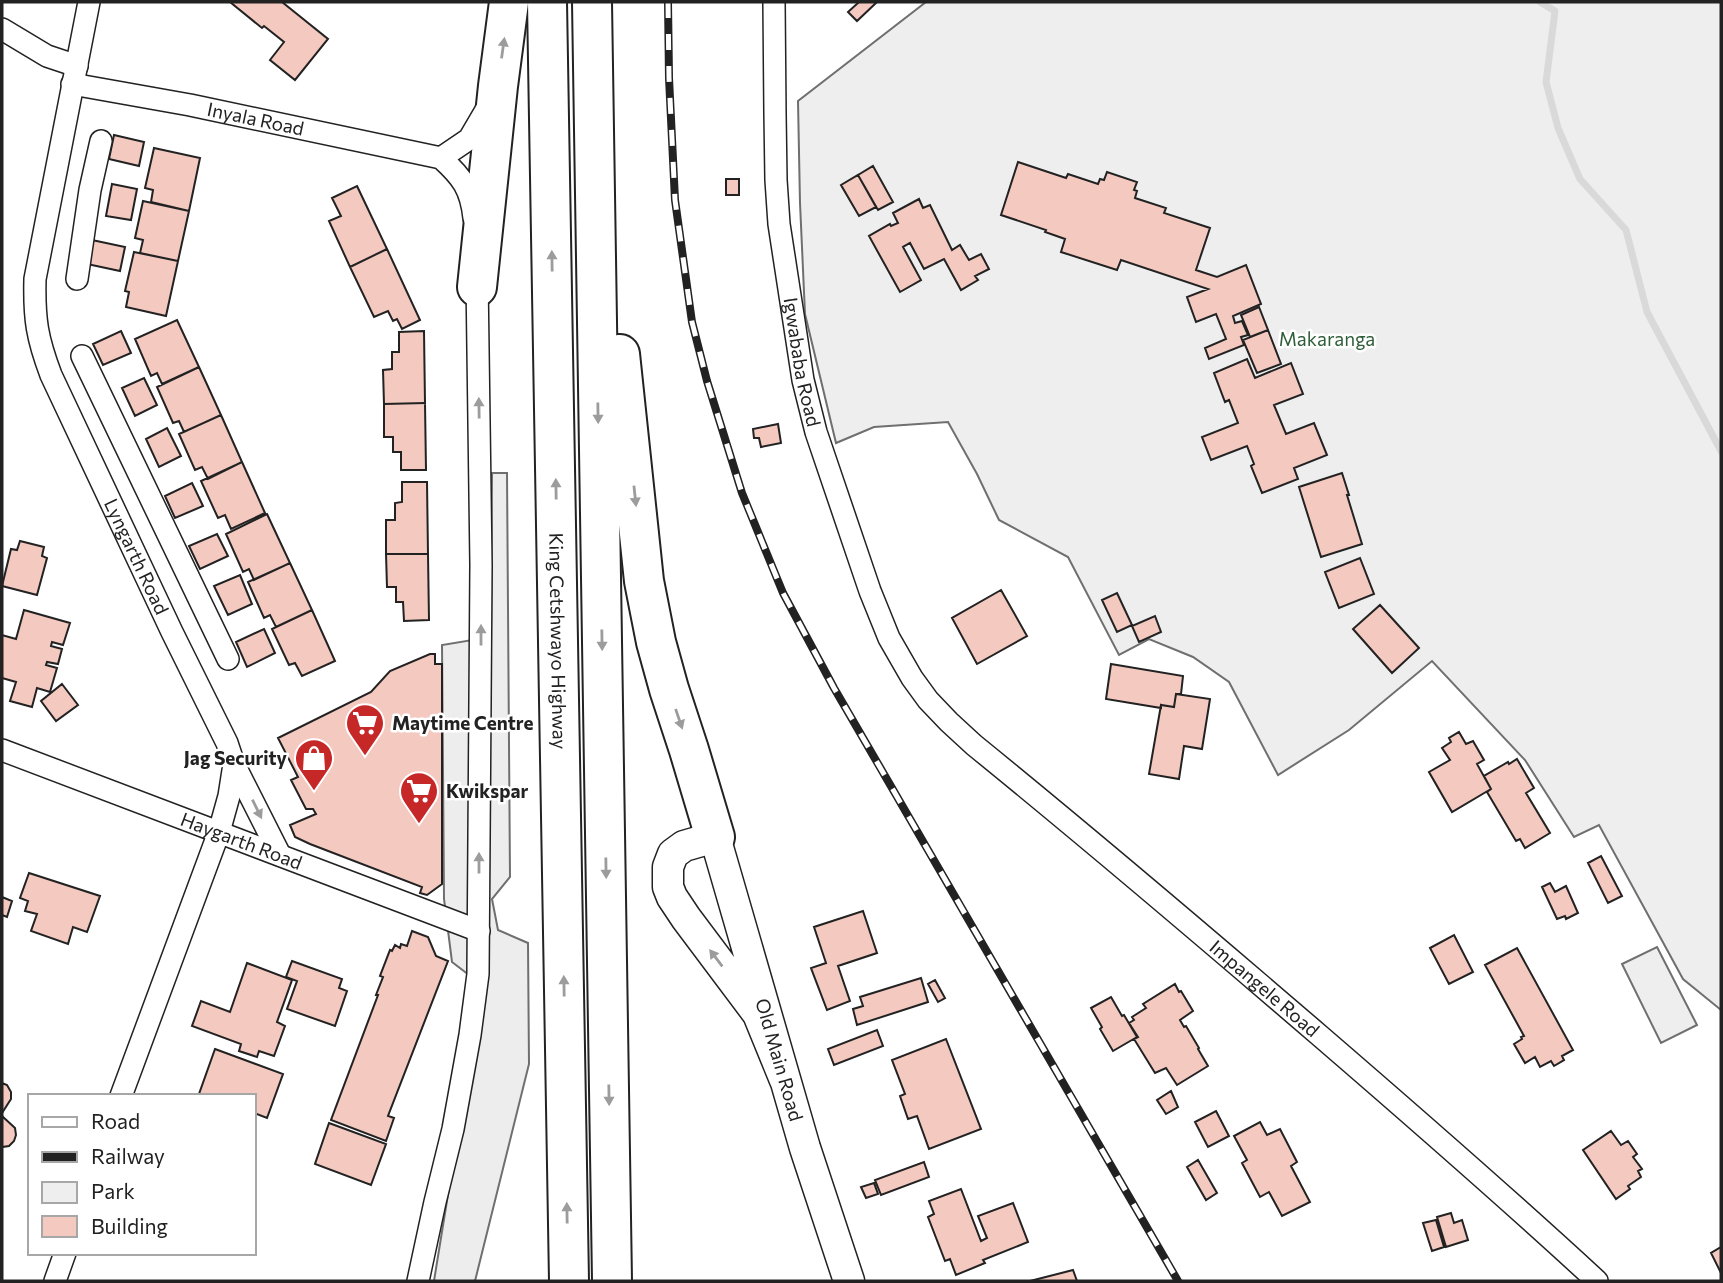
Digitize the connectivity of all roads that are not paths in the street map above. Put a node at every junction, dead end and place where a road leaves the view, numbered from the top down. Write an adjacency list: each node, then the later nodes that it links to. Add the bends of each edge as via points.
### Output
1 (89, 2): 8 (street, Lyngarth Road)
2 (509, 2): 9 (highway, one-way to 2)
3 (547, 2): 32 (highway, King Cetshwayo Highway, one-way to 3)
4 (592, 2): 7 (highway)
5 (774, 2): 20 (street, Igwababa Road, via 779,224 803,380 870,591 889,638)
6 (2, 29): 8 (street, Inyala Road)
7 (593, 62): 24 (highway, one-way to 24, via 644,581 662,666); 33 (highway, one-way to 33)
8 (74, 75): 11 (street, Inyala Road, via 190,105); 12 (street, Lyngarth Road)
9 (498, 86): 11 (street, via 474,133); 15 (highway)
10 (101, 141): 13 (street)
11 (441, 158): 15 (street, via 463,180 473,204)
12 (53, 182): 13 (street); 18 (street, Lyngarth Road, via 35,279 34,314 43,354)
13 (90, 190): 14 (street)
14 (77, 279)
15 (477, 286): 26 (street, one-way to 15)
16 (82, 356): 17 (street)
17 (115, 424): 18 (street); 19 (street)
18 (82, 441): 22 (street, Lyngarth Road)
19 (228, 659)
20 (928, 700): 35 (street, Impangele Road, via 974,745 1167,904)
21 (2, 750): 23 (street, Haygarth Road)
22 (234, 764): 23 (street); 25 (street, Lyngarth Road, one-way to 25)
23 (219, 832): 25 (street, Haygarth Road); 28 (street)
24 (715, 837): 27 (street, Old Main Road); 27 (street, one-way to 24, via 758,1014 668,887 673,854)
25 (280, 855): 26 (street, Haygarth Road)
26 (479, 931): 31 (street, via 470,1035)
27 (785, 1080): 34 (street, Old Main Road)
28 (122, 1094)
29 (64, 1255): 30 (street)
30 (55, 1281)
31 (418, 1281)
32 (569, 1281)
33 (612, 1281)
34 (849, 1281)
35 (1597, 1281)

